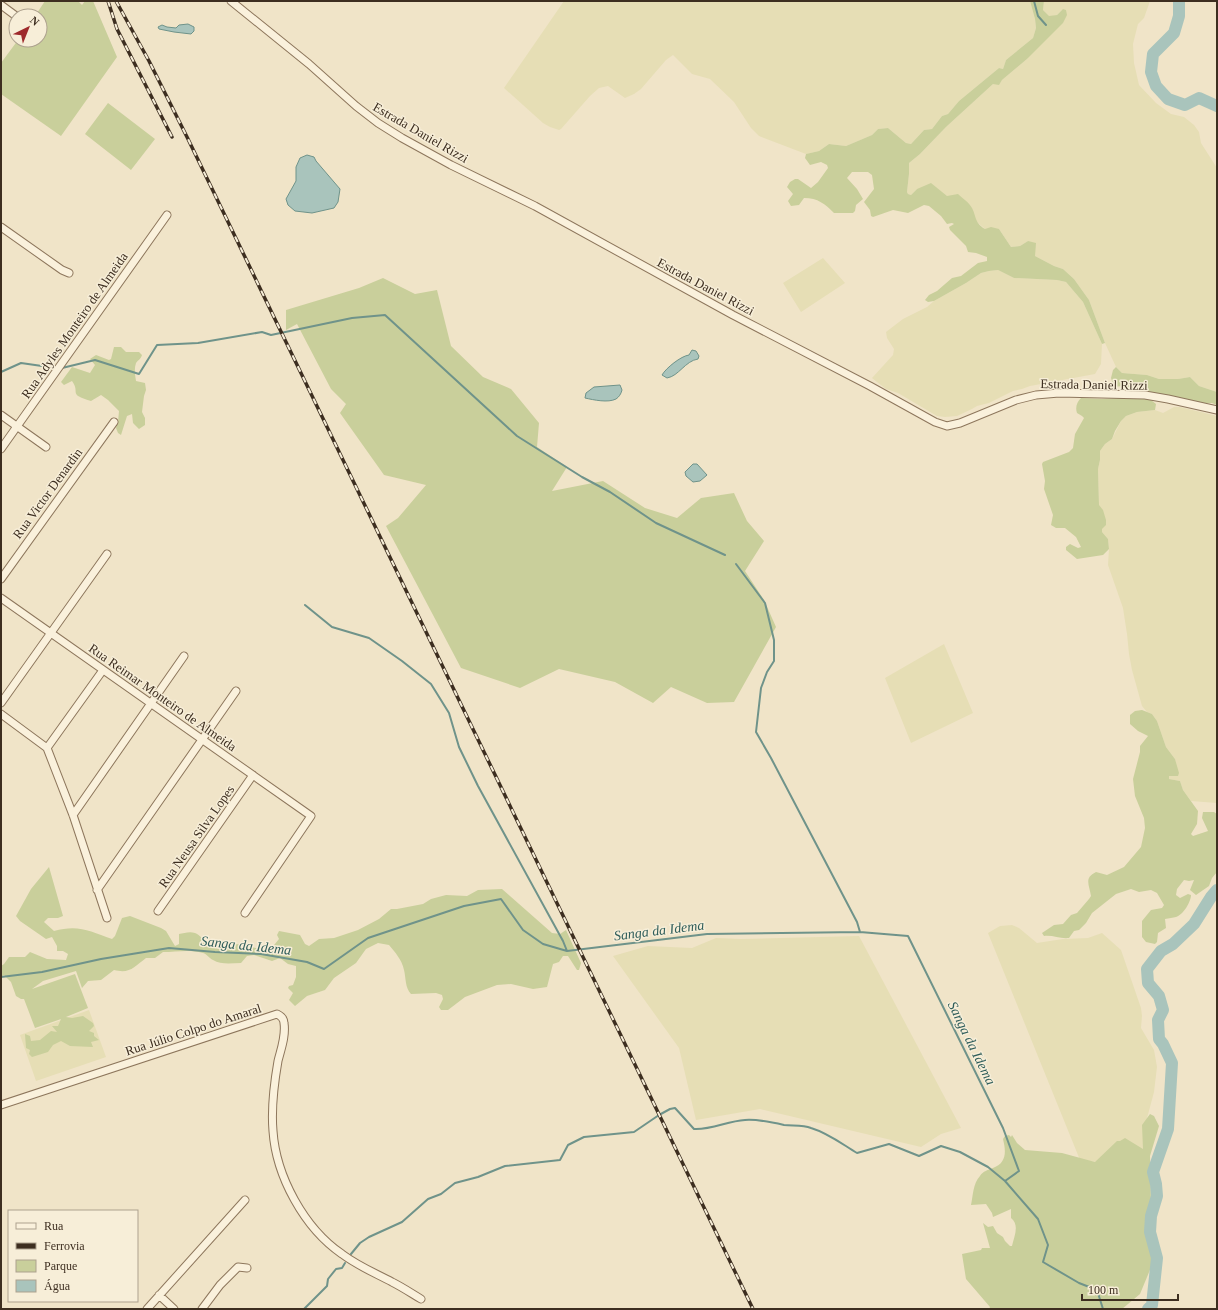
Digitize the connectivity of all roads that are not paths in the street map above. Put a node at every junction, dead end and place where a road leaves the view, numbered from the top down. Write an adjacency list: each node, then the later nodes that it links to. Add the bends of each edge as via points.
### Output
1 (231, 1): 5 (street, Estrada Daniel Rizzi, via 356,106 402,138 535,206 935,422 947,426 960,423 1016,400 1036,394 1059,393 1145,395)
2 (167, 215): 8 (street, Rua Adyles Monteiro de Almeida)
3 (1, 227): 4 (street)
4 (69, 273)
5 (1217, 410)
6 (1, 415): 8 (street)
7 (114, 422): 12 (street, Rua Victor Denardin)
8 (17, 427): 9 (street); 10 (street, Rua Adyles Monteiro de Almeida)
9 (46, 447)
10 (1, 449)
11 (107, 554): 14 (street)
12 (1, 579)
13 (1, 598): 14 (street, Rua Reimar Monteiro de Almeida)
14 (51, 633): 16 (street, Rua Reimar Monteiro de Almeida); 18 (street)
15 (184, 656): 19 (street)
16 (103, 670): 19 (street, Rua Reimar Monteiro de Almeida); 22 (street)
17 (236, 690): 21 (street)
18 (1, 703)
19 (150, 703): 21 (street, Rua Reimar Monteiro de Almeida); 24 (street)
20 (1, 714): 22 (street)
21 (203, 740): 23 (street, Rua Reimar Monteiro de Almeida); 25 (street)
22 (47, 748): 24 (street)
23 (253, 775): 26 (street, Rua Neusa Silva Lopes); 27 (street, Rua Reimar Monteiro de Almeida, via 311,816)
24 (73, 815): 25 (street)
25 (97, 890): 28 (street)
26 (158, 911)
27 (245, 913)
28 (107, 918)
29 (1, 1105): 33 (street, Rua Júlio Colpo do Amaral, via 277,1014 282,1016 285,1030 272,1107 274,1148 283,1174 302,1212 340,1253)
30 (245, 1200): 32 (street)
31 (247, 1268): 36 (street, via 238,1267)
32 (159, 1295): 34 (street); 35 (street)
33 (421, 1299)
34 (147, 1309)
35 (174, 1309)
36 (202, 1309)

